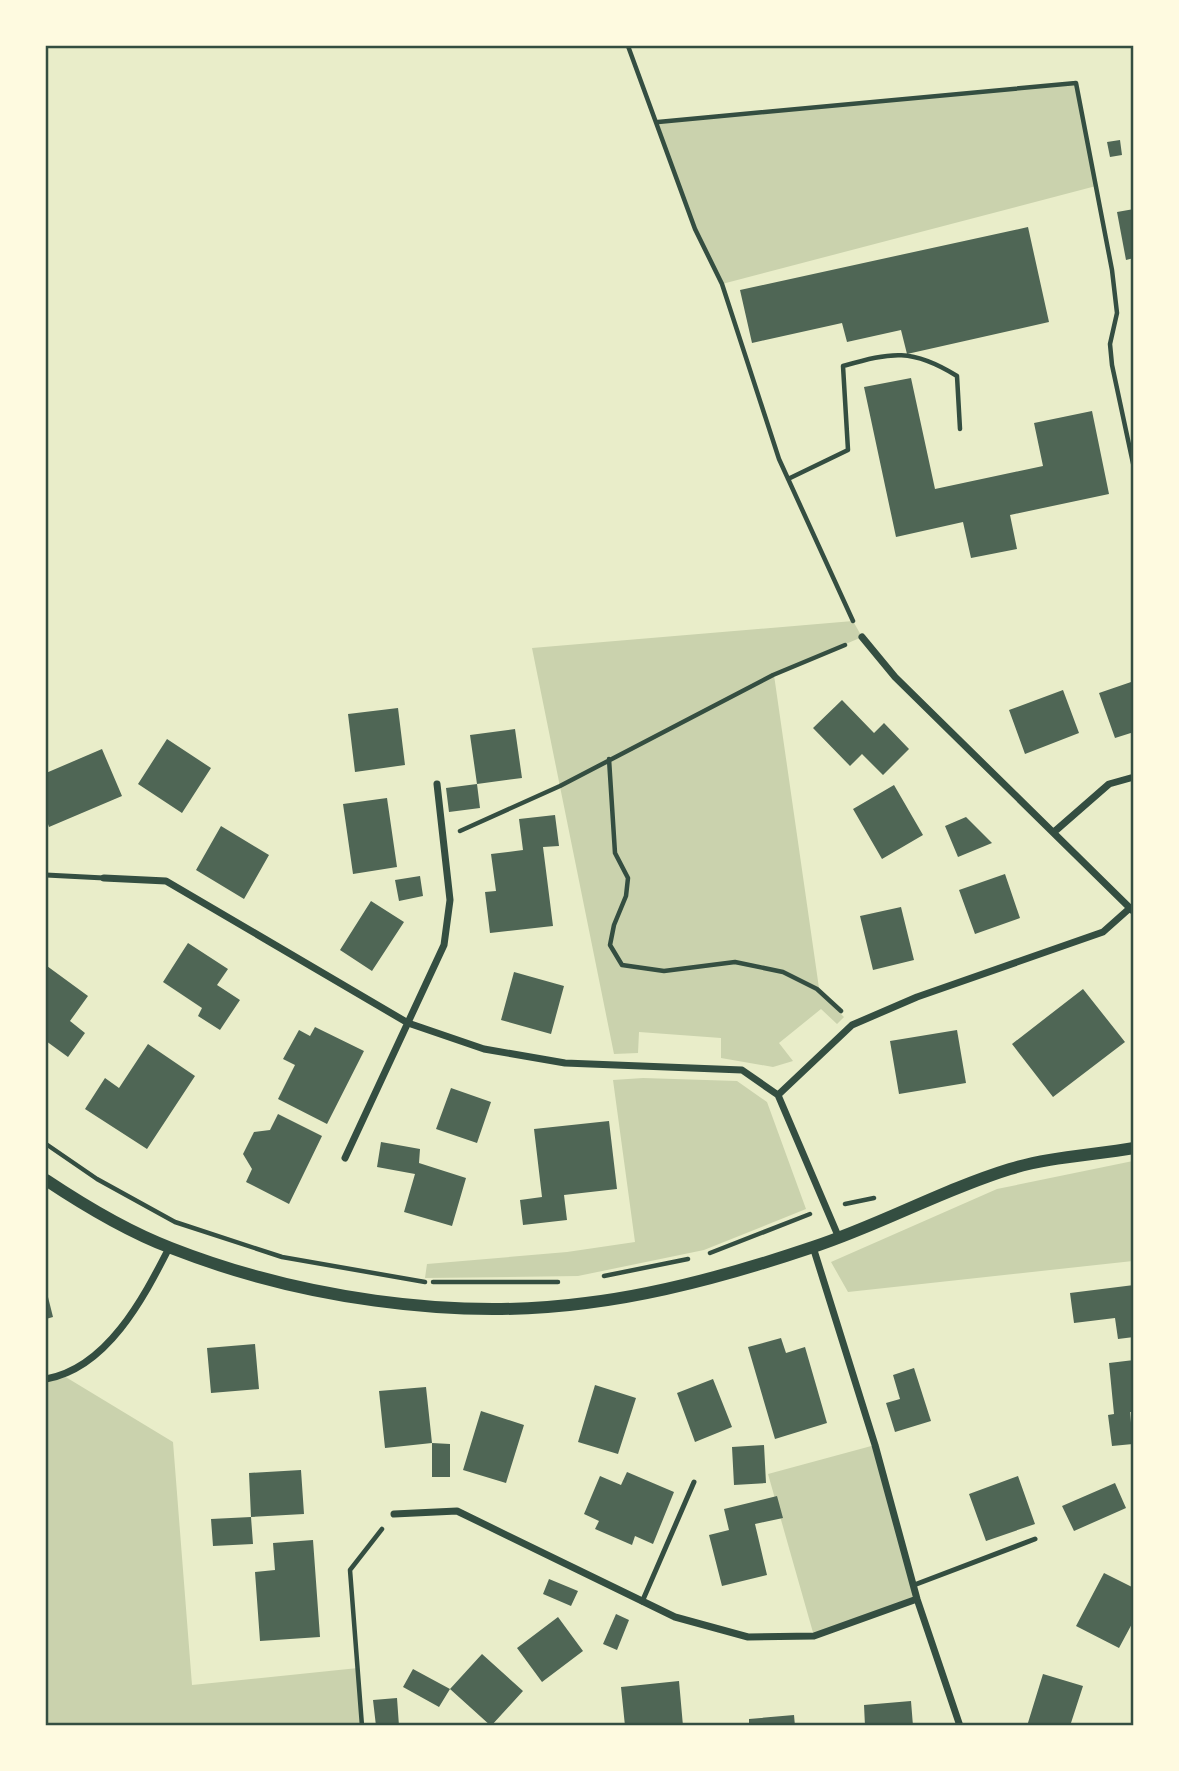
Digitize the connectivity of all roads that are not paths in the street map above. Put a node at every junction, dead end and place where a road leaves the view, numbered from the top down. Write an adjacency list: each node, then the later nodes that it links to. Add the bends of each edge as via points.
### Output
1 (862, 637): 4 (street, via 895,677)
2 (1133, 777): 4 (street, via 1109,784)
3 (437, 784): 8 (street, via 450,900 444,945)
4 (1054, 832): 7 (street)
5 (46, 875): 6 (lane)
6 (104, 877): 8 (street, via 166,881)
7 (1132, 910): 9 (street, via 1102,932 852,1025)
8 (408, 1023): 9 (street, via 484,1049 565,1063 742,1070); 11 (street)
9 (778, 1095): 13 (street)
10 (1133, 1148): 13 (street, via 1011,1169)
11 (345, 1158)
12 (46, 1180): 15 (street, via 88,1208)
13 (839, 1238): 14 (street)
14 (813, 1247): 15 (street, via 721,1275 586,1303 507,1308 423,1306 334,1294 279,1283); 20 (street)
15 (170, 1248): 16 (street, via 114,1338 64,1376)
16 (46, 1379)
17 (694, 1482): 22 (lane)
18 (394, 1514): 22 (street, via 457,1511)
19 (1035, 1539): 20 (lane)
20 (914, 1585): 21 (street)
21 (917, 1599): 22 (street, via 814,1636 748,1637 675,1617); 23 (street)
22 (642, 1602)
23 (960, 1726)

